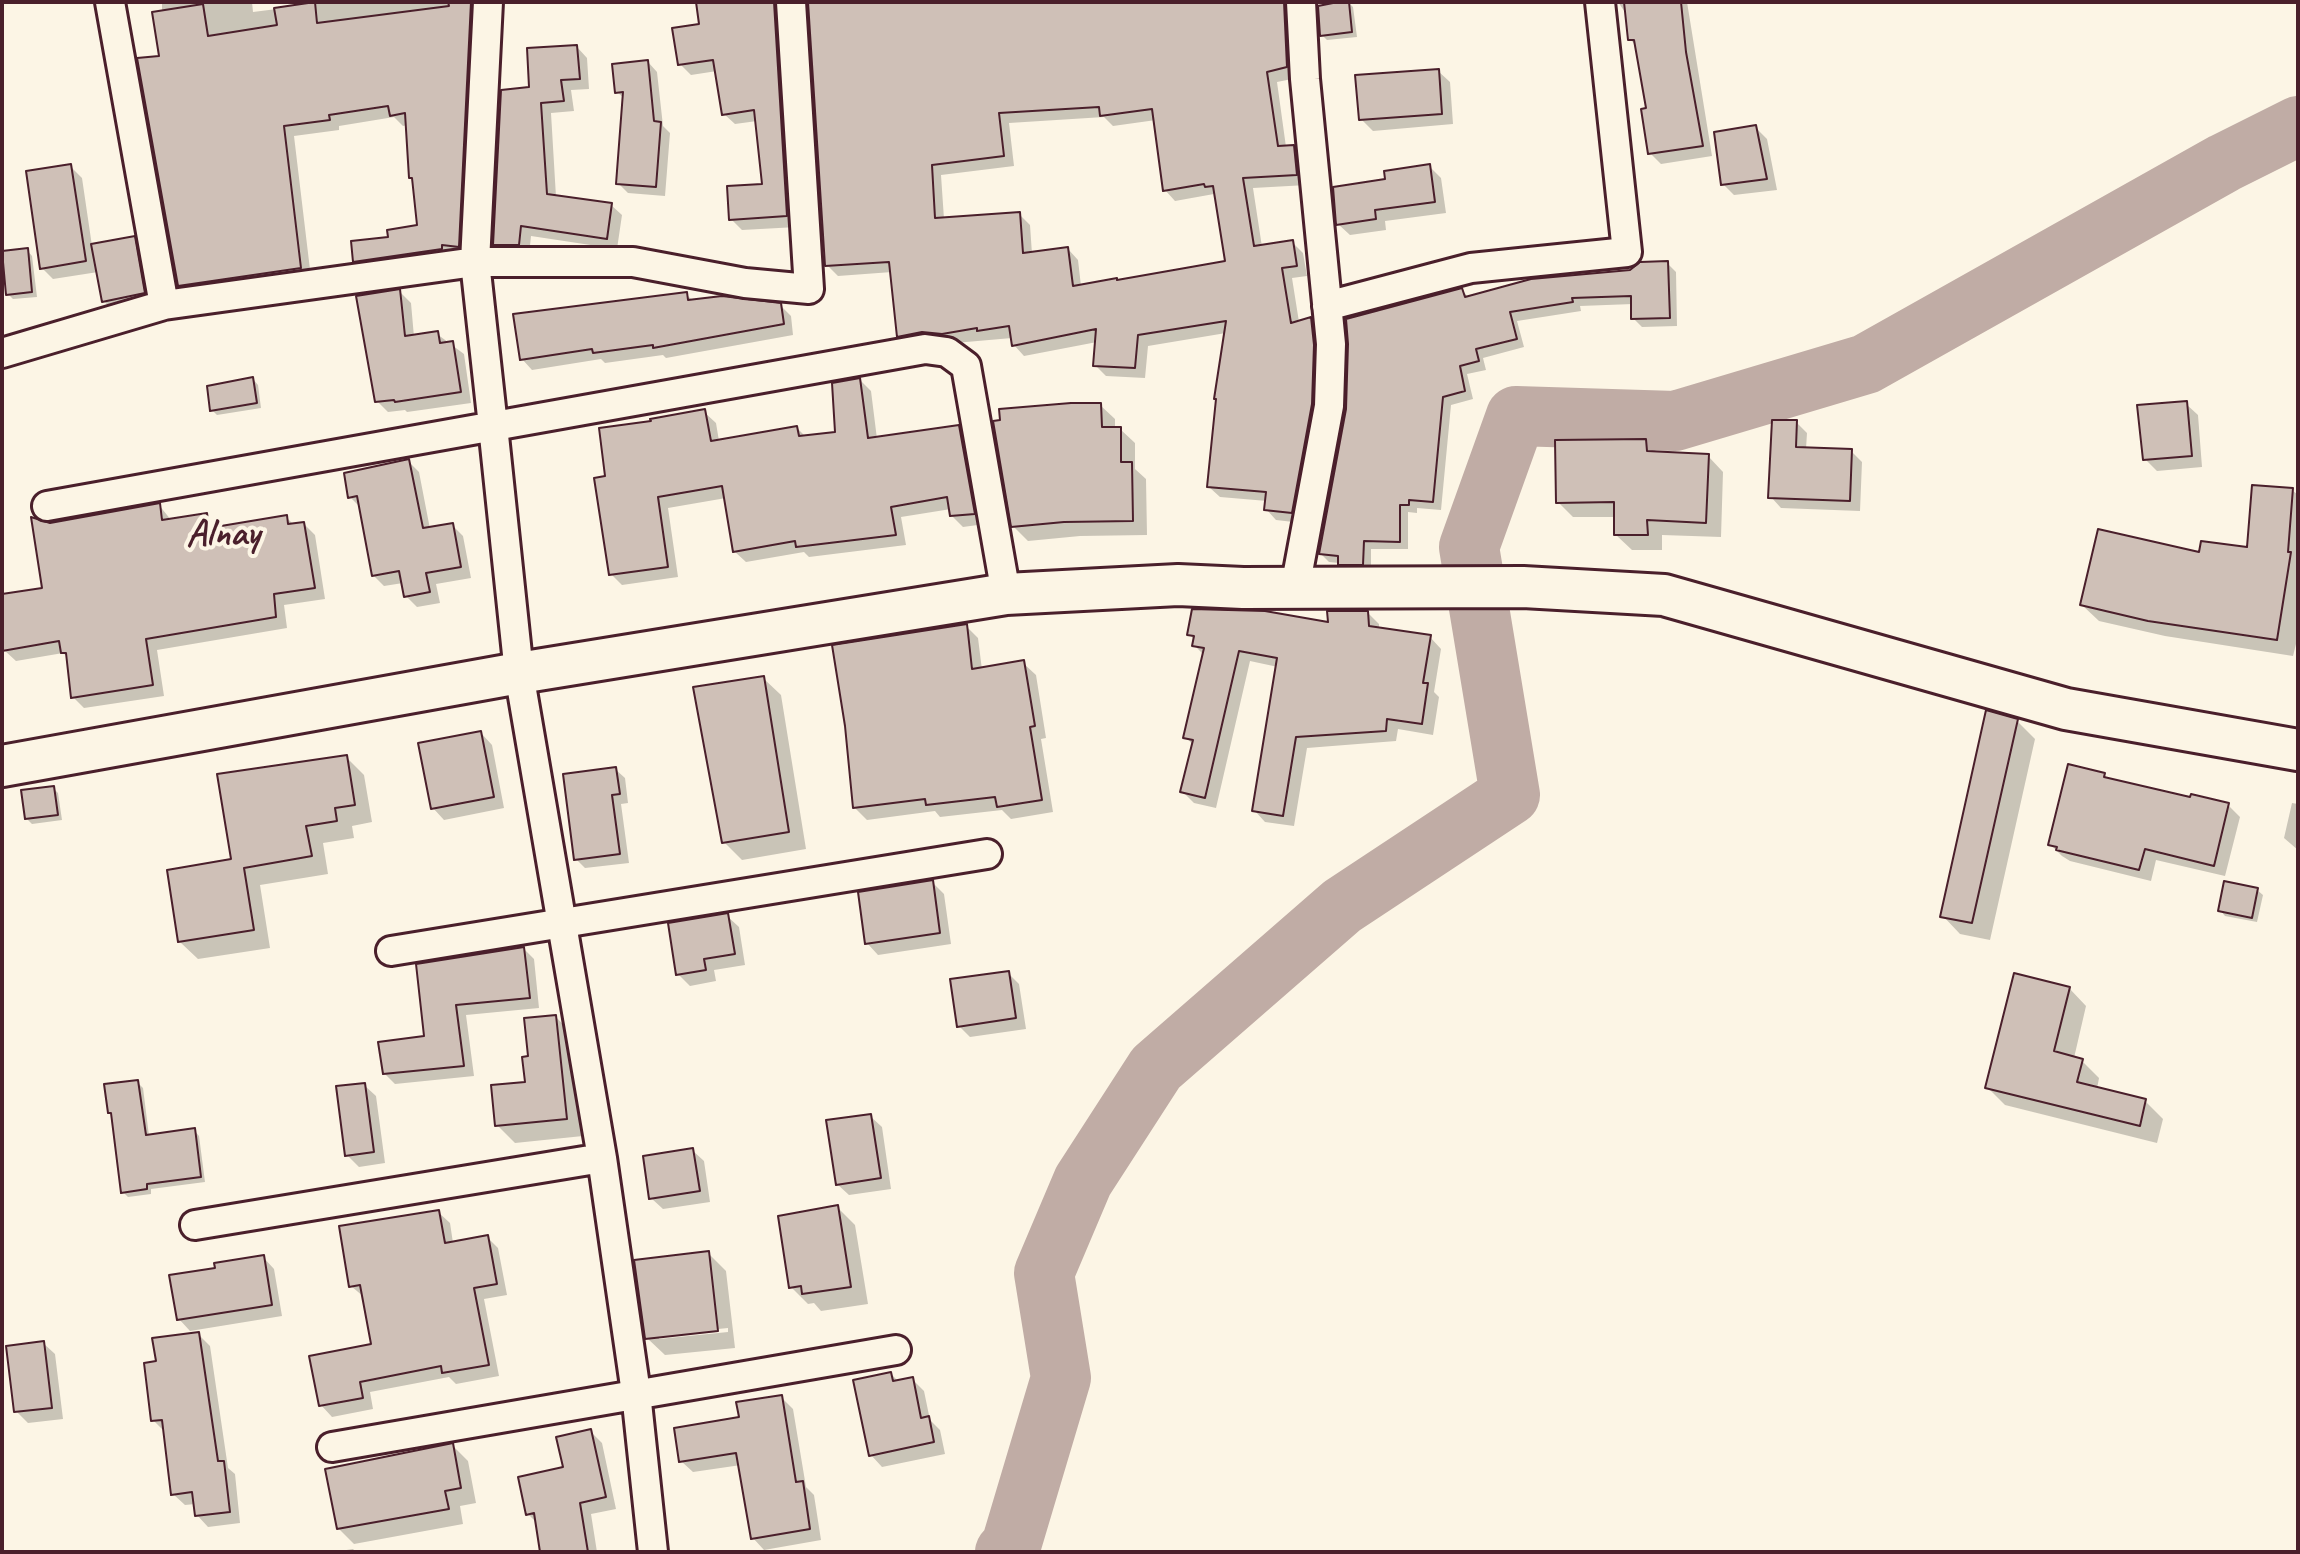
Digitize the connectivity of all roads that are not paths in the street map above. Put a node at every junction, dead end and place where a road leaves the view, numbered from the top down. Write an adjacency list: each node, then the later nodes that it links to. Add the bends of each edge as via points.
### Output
1 (110, 2): 7 (street)
2 (488, 2): 6 (street)
3 (791, 2): 6 (street, via 809,289 633,262)
4 (1301, 2): 8 (street)
5 (1600, 2): 8 (street, via 1627,252 1471,268)
6 (475, 262): 7 (street); 10 (street)
7 (164, 305): 9 (street)
8 (1327, 306): 12 (street, via 1329,406)
9 (2, 353)
10 (493, 426): 11 (street); 13 (street, via 925,349 947,352 966,366); 14 (street)
11 (47, 506)
12 (1295, 588): 13 (main road, via 1178,585); 15 (main road, via 1523,587 1664,595 2066,709)
13 (1006, 594): 14 (main road)
14 (519, 673): 16 (main road); 18 (street)
15 (2298, 750)
16 (2, 766)
17 (987, 854): 18 (street)
18 (562, 924): 19 (street); 20 (street)
19 (391, 951)
20 (602, 1158): 21 (street); 23 (street)
21 (195, 1225)
22 (896, 1350): 23 (street)
23 (636, 1393): 24 (street); 25 (street)
24 (332, 1447)
25 (653, 1552)

